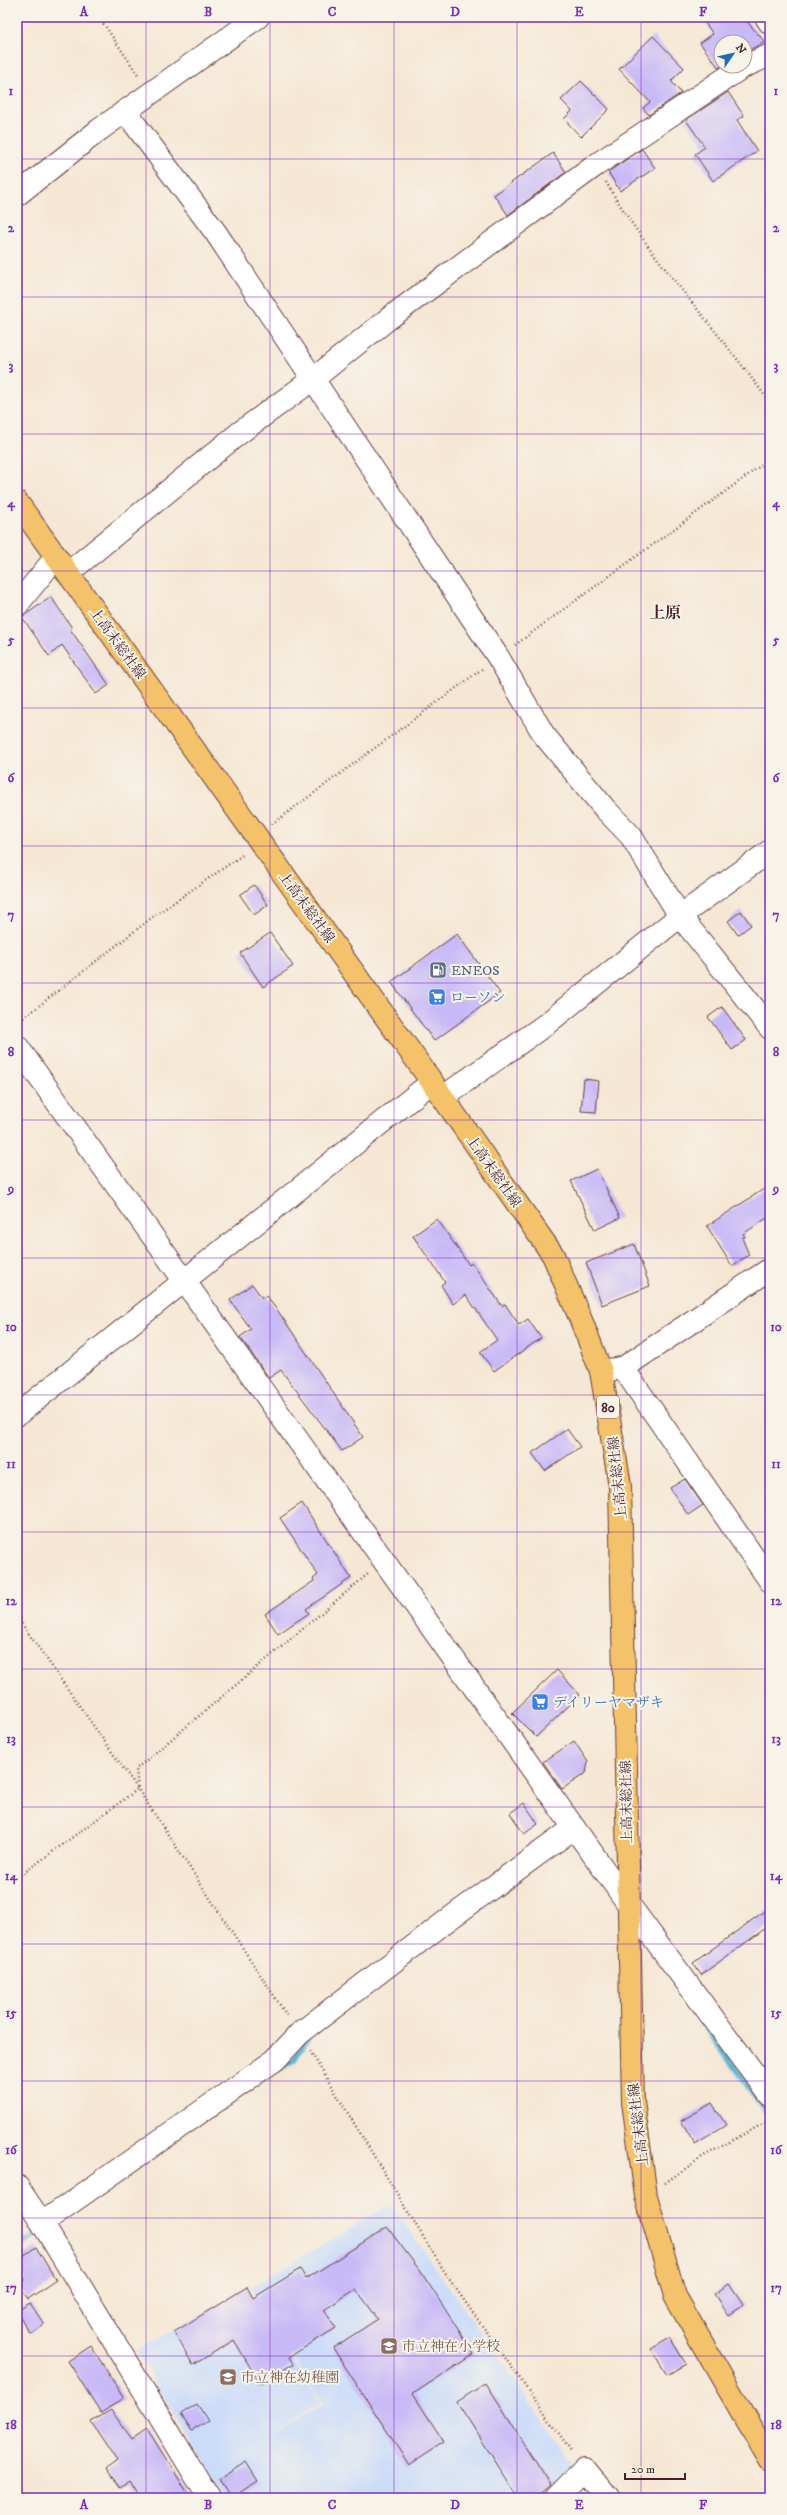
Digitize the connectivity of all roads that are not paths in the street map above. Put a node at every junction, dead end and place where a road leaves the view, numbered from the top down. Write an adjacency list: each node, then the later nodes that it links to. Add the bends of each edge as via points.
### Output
1 (258, 17): 7 (street)
2 (766, 17): 3 (street)
3 (770, 23)
4 (770, 55): 5 (street)
5 (753, 62)
6 (733, 74): 9 (street, via 596,166 388,320)
7 (124, 111): 8 (street); 9 (street, via 216,233)
8 (17, 195)
9 (312, 380): 11 (street); 14 (street, via 498,657 544,735 605,809 631,836)
10 (17, 502): 11 (main road, 上高末総社線 / 80)
11 (62, 565): 12 (street); 17 (main road, 上高末総社線 / 80)
12 (17, 605)
13 (770, 851): 14 (street)
14 (680, 916): 15 (street); 17 (street, via 545,1024)
15 (770, 1028)
16 (17, 1046): 19 (street)
17 (438, 1090): 19 (street); 21 (main road, 上高末総社線 / 80, via 553,1256)
18 (770, 1269): 20 (street)
19 (186, 1280): 22 (street); 24 (street)
20 (623, 1368): 21 (street); 23 (street)
21 (601, 1371): 25 (main road, 上高末総社線 / 80, via 620,1486 624,1555)
22 (17, 1415)
23 (770, 1581)
24 (574, 1828): 25 (street); 28 (street, via 449,1919 300,2034 275,2060)
25 (627, 1902): 26 (street); 29 (main road, 上高末総社線 / 80, via 633,2102 646,2196 675,2296)
26 (770, 2095)
27 (17, 2186): 28 (street)
28 (42, 2223): 30 (street)
29 (770, 2461)
30 (209, 2498)
31 (556, 2498): 32 (street, via 584,2469)
32 (608, 2498)

